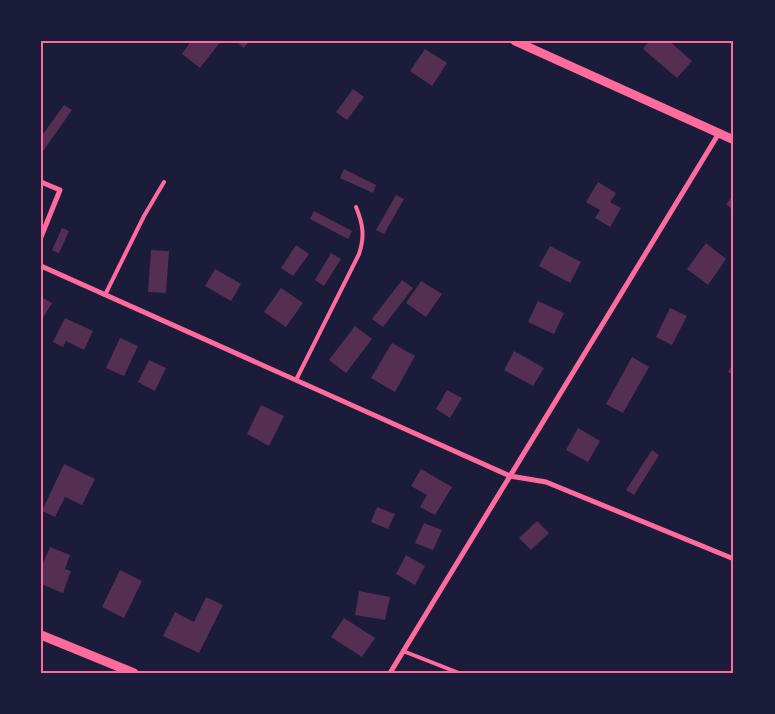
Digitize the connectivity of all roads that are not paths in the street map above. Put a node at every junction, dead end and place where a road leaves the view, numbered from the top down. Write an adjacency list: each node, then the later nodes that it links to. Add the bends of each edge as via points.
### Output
1 (515, 41): 2 (street)
2 (719, 133): 3 (street); 11 (street)
3 (734, 140)
4 (41, 182): 7 (street, via 60,190)
5 (164, 182): 9 (lane)
6 (356, 208): 10 (lane, via 362,225 362,245)
7 (41, 237)
8 (41, 266): 9 (street)
9 (105, 295): 10 (street)
10 (296, 380): 11 (street)
11 (510, 476): 12 (street, via 546,482); 14 (street)
12 (734, 559)
13 (41, 635): 15 (street)
14 (403, 651): 16 (street); 17 (lane)
15 (134, 673)
16 (390, 673)
17 (459, 673)

